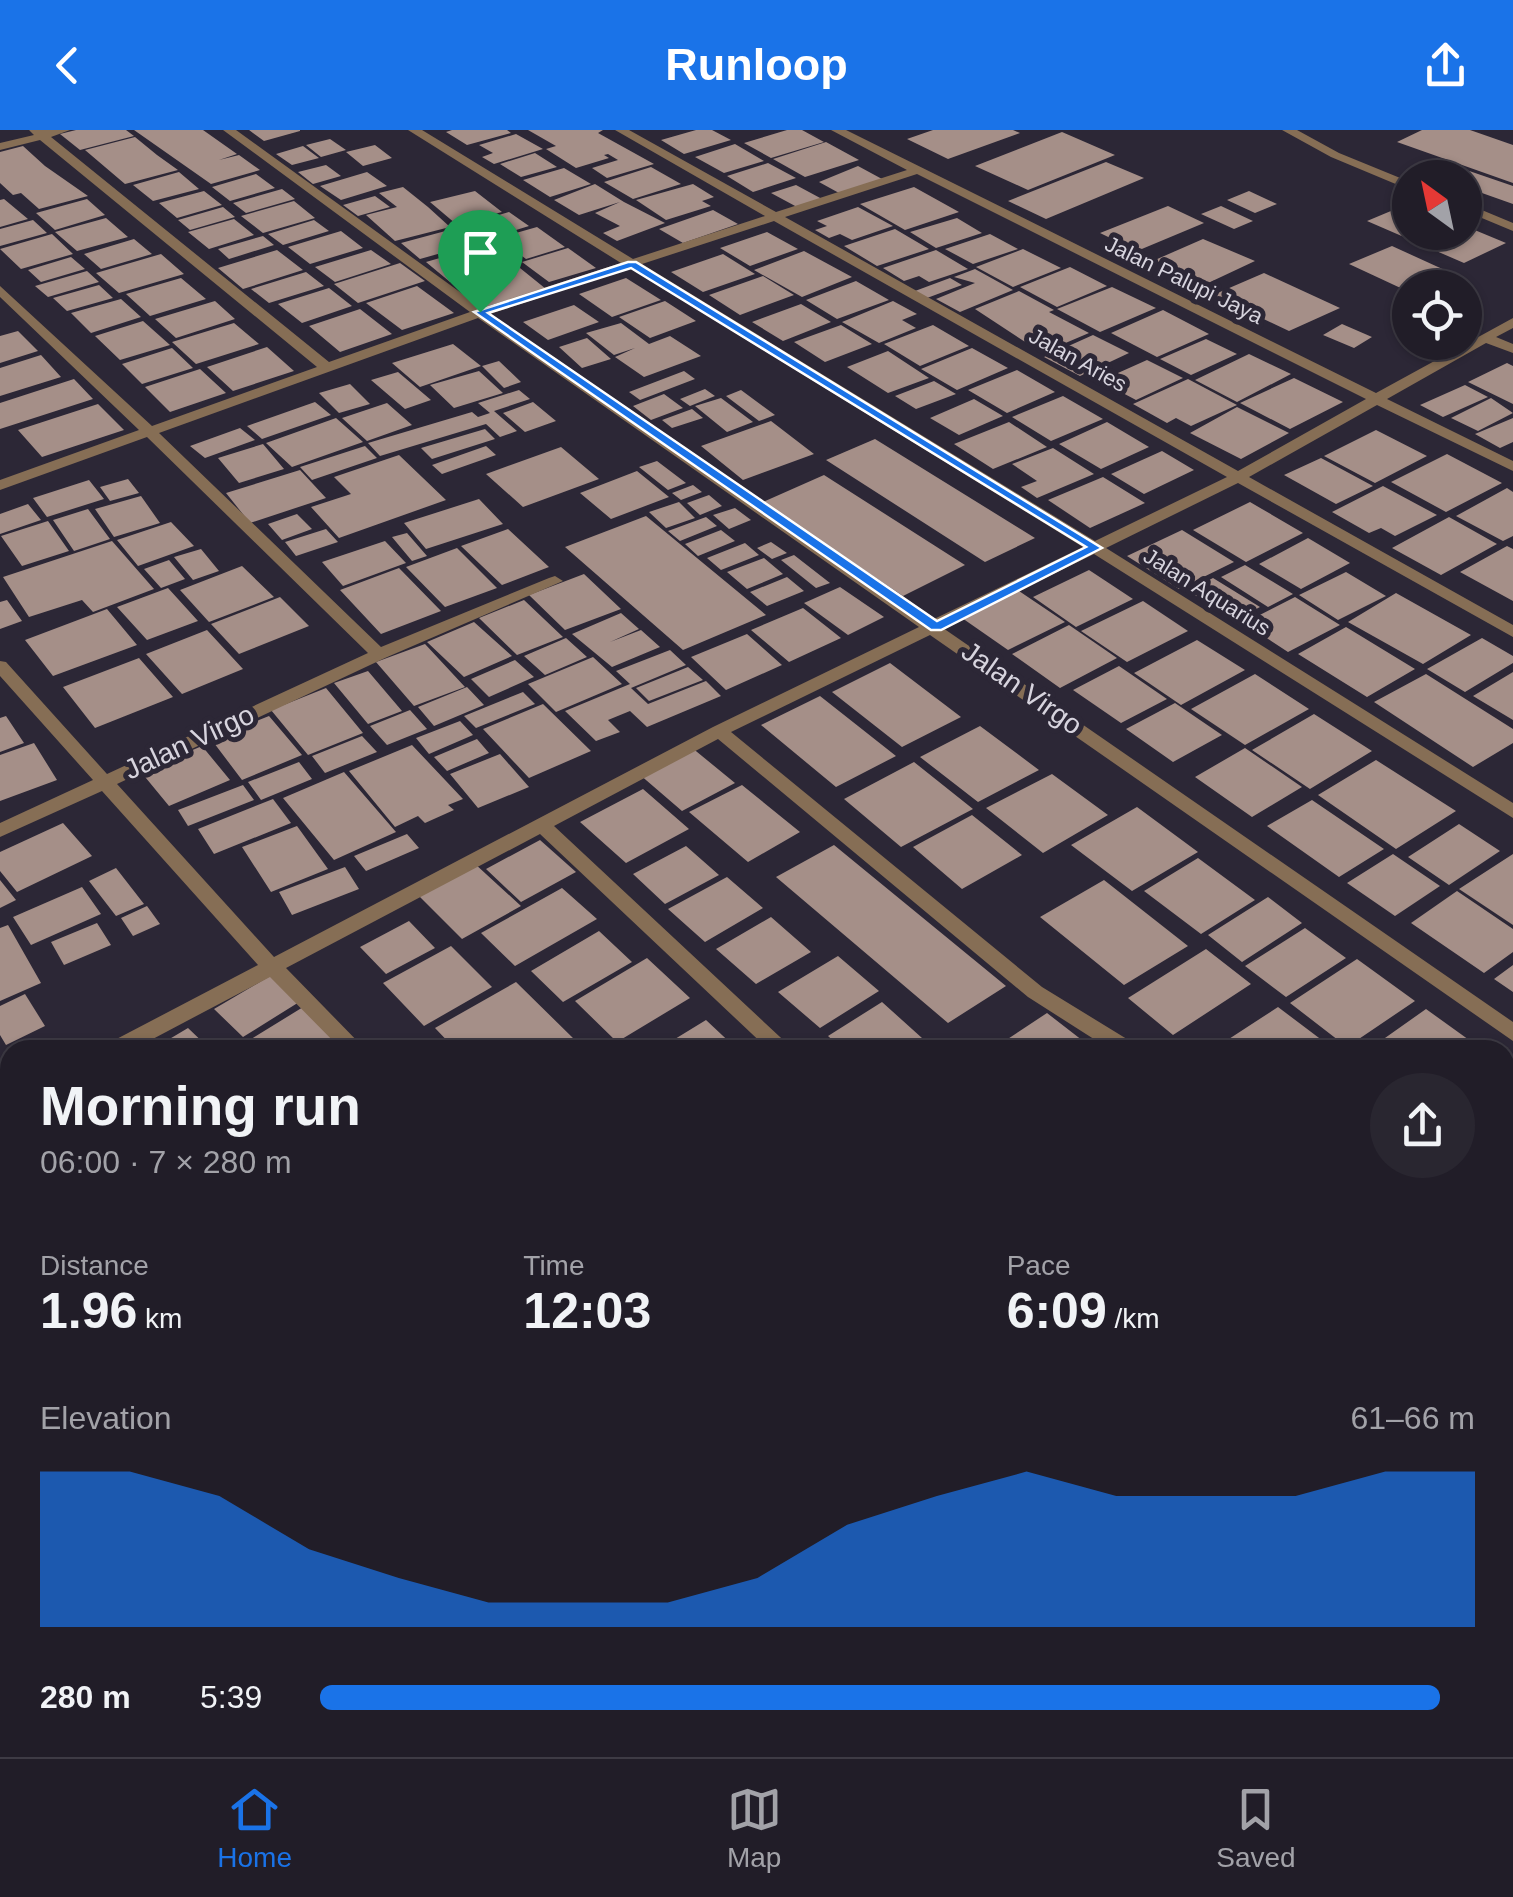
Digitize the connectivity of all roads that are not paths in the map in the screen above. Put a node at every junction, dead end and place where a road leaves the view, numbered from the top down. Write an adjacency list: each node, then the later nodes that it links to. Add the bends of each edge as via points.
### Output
1 (64, 130): 7 (street)
2 (228, 130): 16 (street, Jalan Virgo)
3 (414, 130): 14 (street, Jalan Aquarius)
4 (621, 130): 12 (street, Jalan Aries)
5 (837, 130): 9 (street, Jalan Palupi Jaya)
6 (1288, 130): 10 (street)
7 (38, 133): 8 (street); 20 (street)
8 (0, 148)
9 (918, 170): 12 (street); 21 (street, Jalan Palupi Jaya)
10 (1392, 179)
11 (1482, 215): 13 (street)
12 (774, 217): 14 (street); 24 (street, Jalan Aries)
13 (1513, 227)
14 (632, 264): 16 (street); 26 (street, Jalan Aquarius)
15 (0, 290): 22 (street)
16 (480, 312): 20 (street); 28 (street, Jalan Virgo)
17 (1513, 322): 18 (street)
18 (1489, 338): 19 (street); 21 (street)
19 (1513, 350)
20 (326, 367): 22 (street)
21 (1376, 398): 23 (street, Jalan Palupi Jaya); 24 (street)
22 (152, 430): 25 (street); 30 (street)
23 (1513, 467)
24 (1242, 476): 26 (street); 29 (street, Jalan Aries)
25 (0, 485)
26 (1095, 548): 28 (street); 34 (street, Jalan Aquarius)
27 (555, 582): 30 (street, Jalan Virgo)
28 (936, 627): 32 (street); 38 (street, Jalan Virgo)
29 (1513, 632)
30 (379, 654): 33 (street, Jalan Virgo)
31 (0, 666): 33 (street)
32 (719, 731): 35 (street); 42 (street, via 1035,992)
33 (105, 780): 36 (street, Jalan Virgo); 37 (street)
34 (1513, 812)
35 (542, 824): 37 (street); 41 (street)
36 (0, 831)
37 (269, 964): 39 (street); 40 (street)
38 (1513, 1033)
39 (132, 1040)
40 (344, 1040)
41 (772, 1040)
42 (1112, 1040)

